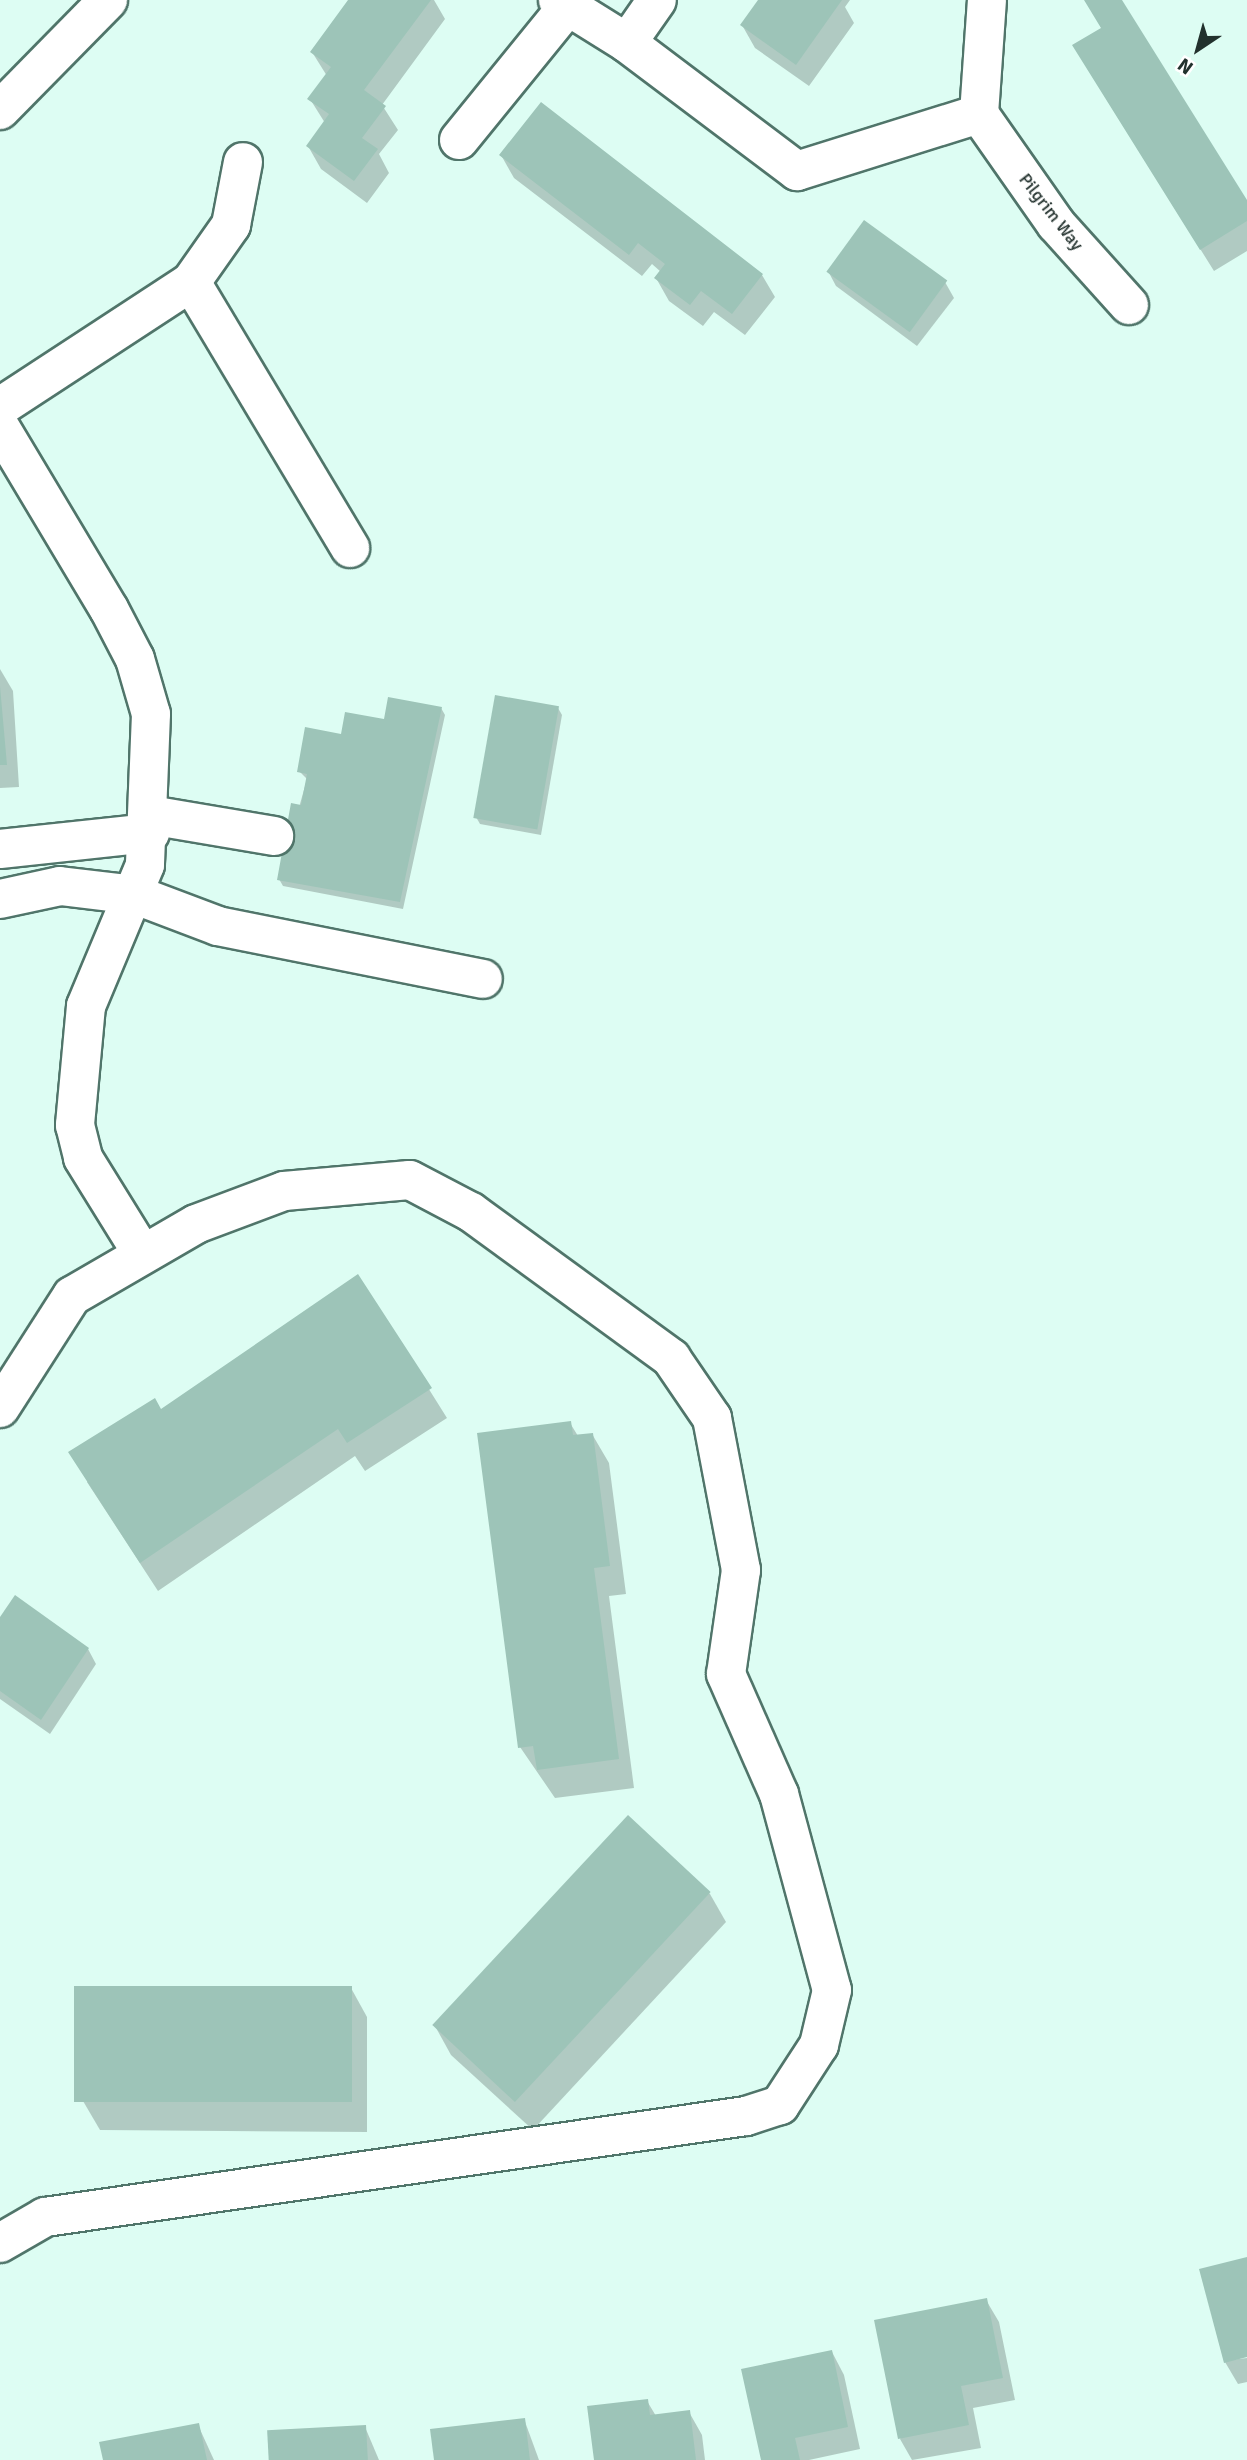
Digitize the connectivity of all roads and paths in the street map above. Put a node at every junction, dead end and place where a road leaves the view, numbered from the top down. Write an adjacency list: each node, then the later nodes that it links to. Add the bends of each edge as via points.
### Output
1 (108, 0): 6 (street)
2 (657, 0): 5 (street)
3 (987, 0): 7 (street)
4 (563, 4): 5 (street); 8 (street)
5 (627, 43): 7 (street, via 797,171)
6 (0, 110)
7 (979, 114): 11 (street, Pilgrim Way, via 1056,224)
8 (459, 140)
9 (243, 162): 10 (street, via 231,225)
10 (191, 282): 12 (street); 14 (street)
11 (1129, 305)
12 (0, 407)
13 (0, 427): 15 (street, via 79,555 146,687)
14 (351, 548)
15 (150, 824): 16 (street); 17 (street); 18 (street)
16 (274, 836)
17 (0, 849)
18 (136, 895): 19 (street, via 60,886); 20 (street, via 218,926); 21 (street, via 86,1006 75,1125 83,1158)
19 (0, 899)
20 (484, 979)
21 (142, 1252): 22 (street, via 72,1296); 23 (street, via 196,1224 284,1191 410,1180 471,1212 671,1358 712,1418 729,1481 741,1570 726,1674 779,1794 832,1990 819,2045 780,2105 746,2116 45,2217)
22 (0, 1408)
23 (0, 2243)

